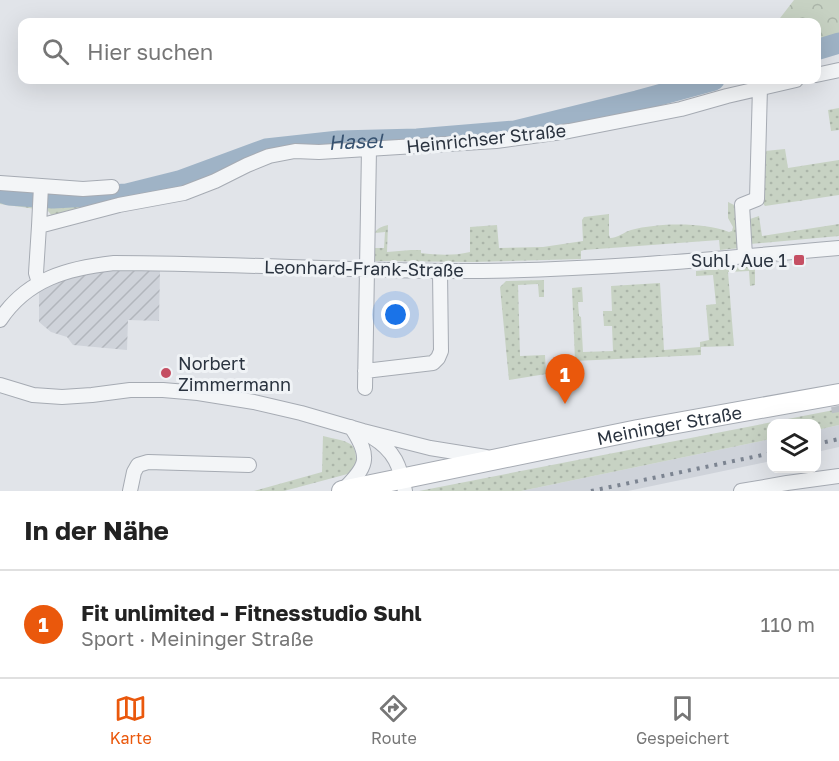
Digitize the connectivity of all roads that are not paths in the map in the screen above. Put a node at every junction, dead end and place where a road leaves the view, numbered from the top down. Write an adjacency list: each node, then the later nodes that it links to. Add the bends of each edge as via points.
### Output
1 (839, 70): 2 (street)
2 (821, 74)
3 (775, 84): 4 (street, Heinrichser Straße)
4 (760, 87): 5 (street, Heinrichser Straße, via 681,109 569,131 496,141); 11 (street, via 757,199 742,205)
5 (369, 149): 9 (street, Heinrichser Straße, via 295,151 269,156 184,193); 12 (street)
6 (0, 183): 7 (street)
7 (41, 186): 8 (street); 9 (street)
8 (112, 187)
9 (39, 226): 14 (street)
10 (839, 248): 11 (street, Leonhard-Frank-Straße)
11 (745, 256): 13 (street, Leonhard-Frank-Straße, via 584,268)
12 (367, 269): 13 (street, Leonhard-Frank-Straße); 14 (street, Leonhard-Frank-Straße, via 114,263 74,269); 16 (street)
13 (440, 271): 16 (street, via 438,358 433,363)
14 (39, 283): 15 (street, Leonhard-Frank-Straße, via 22,294)
15 (0, 320)
16 (365, 371): 18 (street)
17 (0, 385): 20 (street, Meininger Straße, via 33,395 62,397 130,390 198,393 254,402)
18 (365, 388)
19 (835, 399): 21 (main road, Meininger Straße, via 638,430)
20 (357, 429): 21 (street, Meininger Straße, via 430,448); 24 (street, Meininger Straße, via 388,448); 26 (street, via 364,463 358,476)
21 (500, 459): 24 (main road, Meininger Straße)
22 (249, 465): 25 (street, via 148,462 138,465)
23 (839, 476): 27 (street)
24 (404, 484): 26 (main road, Meininger Straße)
25 (130, 491)
26 (342, 491)
27 (741, 491)

